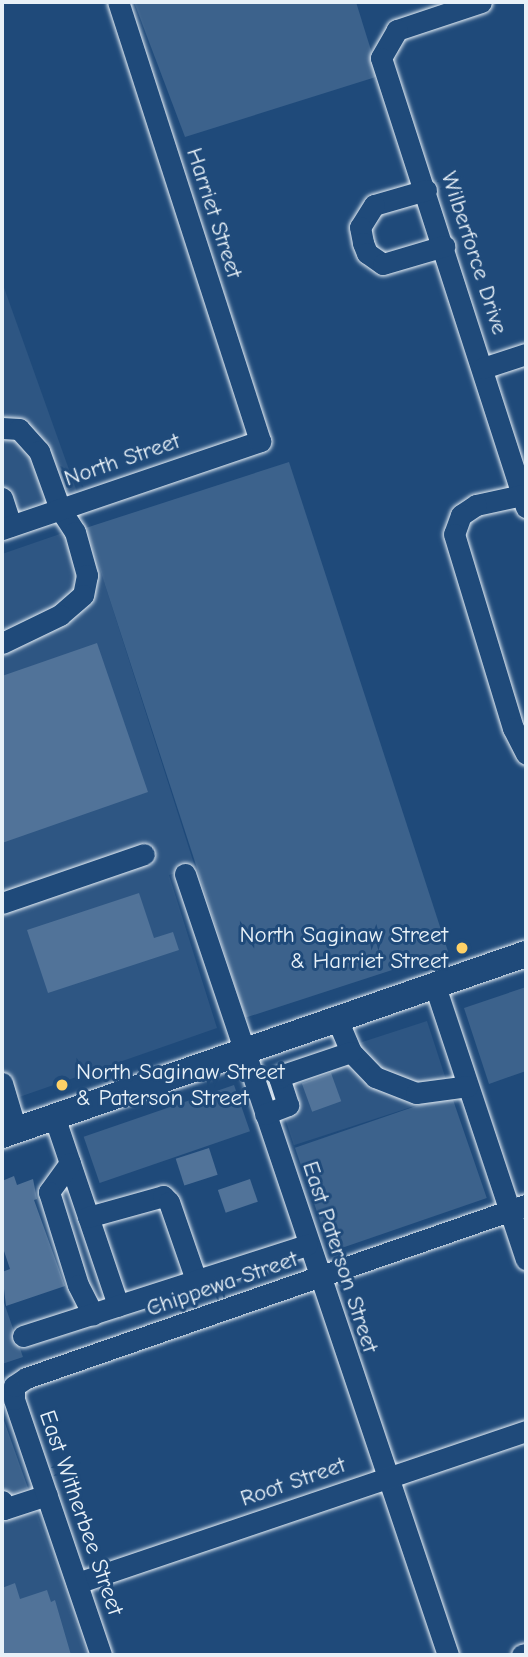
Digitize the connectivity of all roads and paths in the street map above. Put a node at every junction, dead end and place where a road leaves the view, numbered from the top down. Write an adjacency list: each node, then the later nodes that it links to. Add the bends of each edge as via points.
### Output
1 (118, 2): 8 (street, Harriet Street)
2 (481, 2): 3 (street, Wilberforce Drive, via 397,30 381,58)
3 (426, 190): 4 (street, Wilberforce Drive); 4 (street, via 374,205 365,213 360,228 363,243 367,253 383,264)
4 (444, 246): 6 (street, Wilberforce Drive)
5 (526, 354): 6 (street)
6 (483, 368): 10 (street, Wilberforce Drive)
7 (2, 428): 11 (street, via 19,429 34,444)
8 (260, 441): 11 (street, North Street)
9 (2, 498): 12 (street)
10 (524, 501): 14 (street, via 476,505 461,515 454,534 513,728)
11 (60, 509): 12 (street, North Street); 13 (street, via 75,532 87,575 83,595 43,626)
12 (7, 528)
13 (2, 643)
14 (526, 754)
15 (144, 854): 17 (street)
16 (185, 874): 22 (street, East Paterson Street)
17 (2, 903)
18 (526, 954): 19 (main road)
19 (435, 986): 20 (main road); 27 (street)
20 (327, 1022): 21 (main road); 23 (street); 24 (street)
21 (272, 1041): 22 (main road); 25 (street)
22 (243, 1051): 28 (street, East Paterson Street); 29 (main road)
23 (351, 1052): 24 (street); 27 (street, via 375,1077 416,1093)
24 (328, 1059): 25 (street)
25 (283, 1075): 28 (street, via 279,1078 288,1105)
26 (2, 1083): 30 (street)
27 (468, 1086): 32 (street)
28 (265, 1114): 34 (street, East Paterson Street)
29 (54, 1116): 30 (main road); 31 (street)
30 (9, 1133)
31 (70, 1163): 33 (street); 39 (street, via 49,1192 78,1285)
32 (518, 1208): 35 (street); 36 (street, Chippewa Street)
33 (88, 1217): 37 (street, via 163,1195); 38 (street)
34 (307, 1245): 36 (street, East Paterson Street); 37 (street)
35 (526, 1259)
36 (318, 1278): 41 (street, Chippewa Street, via 26,1378); 43 (street, East Paterson Street)
37 (196, 1280): 38 (street)
38 (118, 1305): 39 (street)
39 (93, 1314): 40 (street)
40 (23, 1336)
41 (15, 1386): 44 (street, East Witherbee Street, via 14,1399)
42 (526, 1431): 43 (street, Root Street)
43 (387, 1478): 46 (street, Root Street); 48 (street, East Paterson Street)
44 (47, 1495): 45 (street, via 4,1509); 46 (street, East Witherbee Street)
45 (2, 1501)
46 (77, 1583): 47 (street, East Witherbee Street)
47 (101, 1655)
48 (448, 1655)

